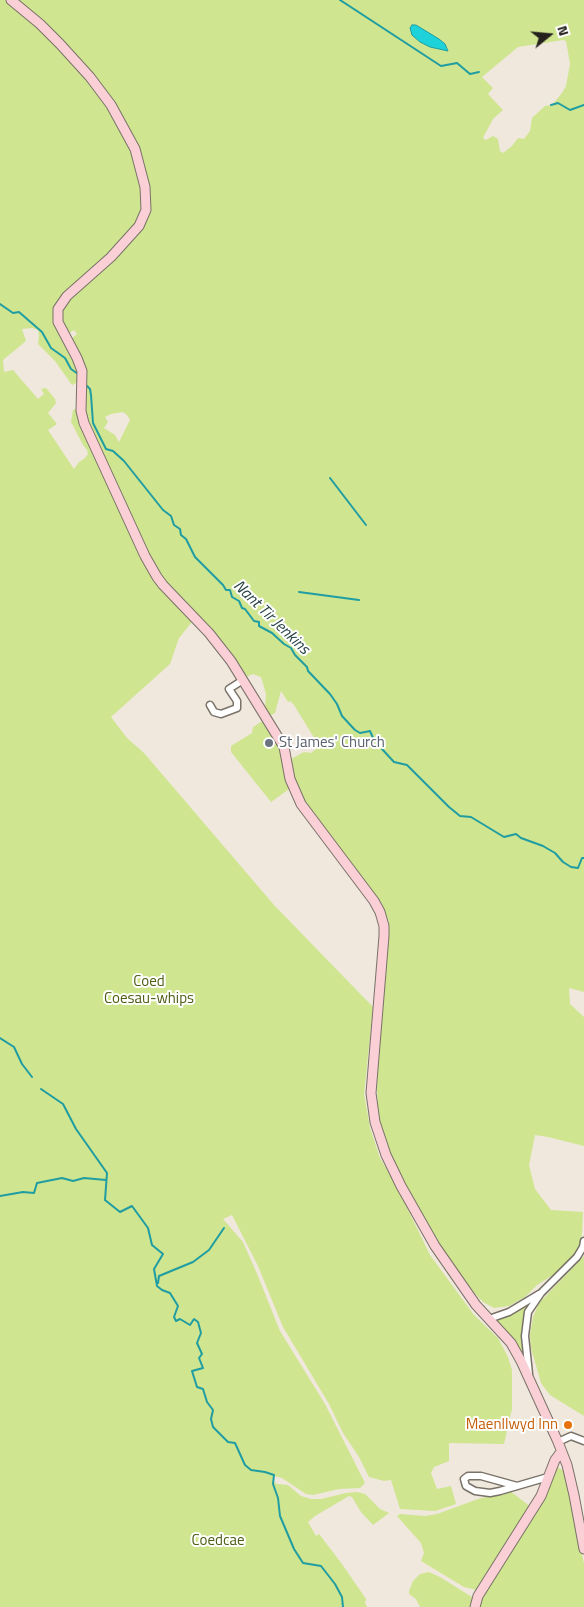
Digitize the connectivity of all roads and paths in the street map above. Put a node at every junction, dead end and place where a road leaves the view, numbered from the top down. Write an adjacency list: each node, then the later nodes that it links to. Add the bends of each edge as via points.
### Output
1 (11, 0): 2 (street, via 40,24 90,77 111,105 136,149 145,187 144,217 132,236 61,302 58,322 82,371 81,411 84,423 145,556 163,585 217,642)
2 (243, 680): 3 (street, via 229,689 237,708 221,714 214,712); 6 (street, via 284,747 290,779 301,804 380,912 384,936 371,1093 375,1122 386,1155 418,1217 435,1246)
3 (210, 705)
4 (584, 1241): 5 (street, via 577,1257)
5 (541, 1293): 6 (street, via 509,1312); 7 (street, via 528,1312 525,1336)
6 (489, 1319): 7 (street, via 511,1343)
7 (530, 1381): 9 (street)
8 (584, 1440): 9 (street, via 571,1436)
9 (558, 1442): 10 (street)
10 (561, 1452): 11 (street); 13 (street, via 570,1475)
11 (548, 1477): 12 (street); 14 (street, via 541,1496 478,1596)
12 (517, 1486): 12 (street, via 490,1493 475,1491 466,1486 464,1479 481,1476)
13 (584, 1549)
14 (476, 1607)

